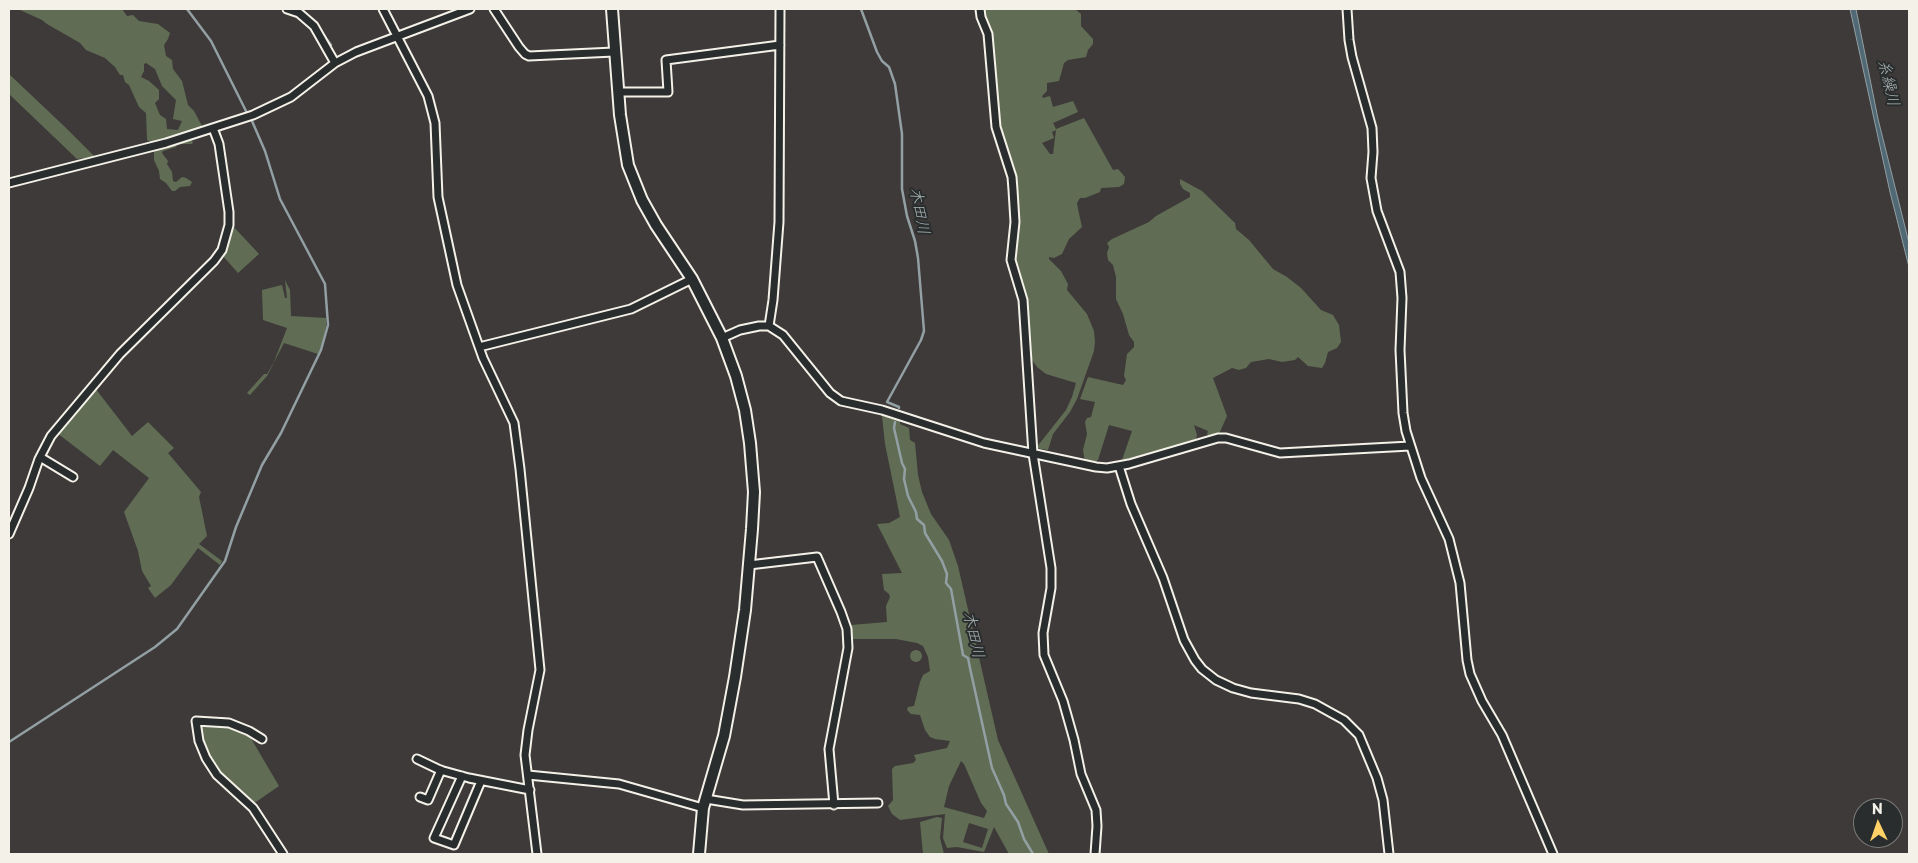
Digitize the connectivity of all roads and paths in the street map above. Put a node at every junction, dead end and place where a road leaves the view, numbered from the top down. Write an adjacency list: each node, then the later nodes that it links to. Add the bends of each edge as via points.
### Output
1 (287, 9): 12 (street, via 299,13 314,26)
2 (383, 9): 9 (street)
3 (470, 9): 9 (street)
4 (494, 9): 11 (street, via 519,47 529,56)
5 (612, 9): 11 (street)
6 (780, 9): 10 (street)
7 (980, 9): 21 (street, via 988,34 996,127 1012,177 1015,222 1011,260 1023,300)
8 (1347, 9): 20 (street, via 1352,57 1372,128 1371,178 1377,211 1400,272 1403,413)
9 (398, 35): 12 (street); 19 (street, via 433,112 438,196 457,285)
10 (780, 45): 13 (street, via 666,60 668,92); 17 (street, via 779,222)
11 (614, 52): 13 (street)
12 (335, 63): 14 (street, via 280,104)
13 (618, 92): 16 (street, via 624,144 634,181 656,225)
14 (213, 128): 15 (street); 22 (street, via 229,212 222,250 108,368 51,436)
15 (9, 183)
16 (692, 279): 18 (street); 19 (street, via 631,309)
17 (769, 326): 18 (street, via 740,330); 21 (street, via 783,335 830,394 841,401)
18 (722, 338): 26 (street, via 745,410 750,443 754,492)
19 (479, 348): 30 (street, via 512,417 520,469 540,670 525,755)
20 (1410, 446): 23 (street, via 1280,453 1218,438); 43 (street, via 1449,539 1460,583 1470,674 1502,735)
21 (1032, 454): 23 (street, via 1096,467); 41 (street, via 1051,568 1043,633 1044,654 1063,701 1080,774 1096,810)
22 (40, 457): 24 (street); 25 (street)
23 (1119, 466): 42 (street, via 1184,640 1195,660 1202,670 1233,688 1315,704 1344,720 1359,735 1384,800)
24 (73, 477)
25 (9, 534)
26 (749, 565): 35 (street, via 735,677 724,736); 37 (street, via 817,558 842,612 848,648 829,750)
27 (262, 739): 38 (street, via 229,723 196,721 199,741 217,775 253,808)
28 (417, 759): 29 (street)
29 (442, 770): 31 (street); 34 (street, via 428,800)
30 (528, 775): 33 (street); 35 (street, via 619,784)
31 (462, 776): 32 (street); 32 (street, via 434,838 454,845)
32 (481, 781): 33 (street)
33 (530, 790): 39 (street)
34 (420, 797)
35 (705, 803): 37 (street); 40 (street)
36 (878, 804): 37 (street)
37 (834, 805)
38 (283, 854)
39 (537, 854)
40 (699, 854)
41 (1095, 854)
42 (1389, 854)
43 (1553, 854)

